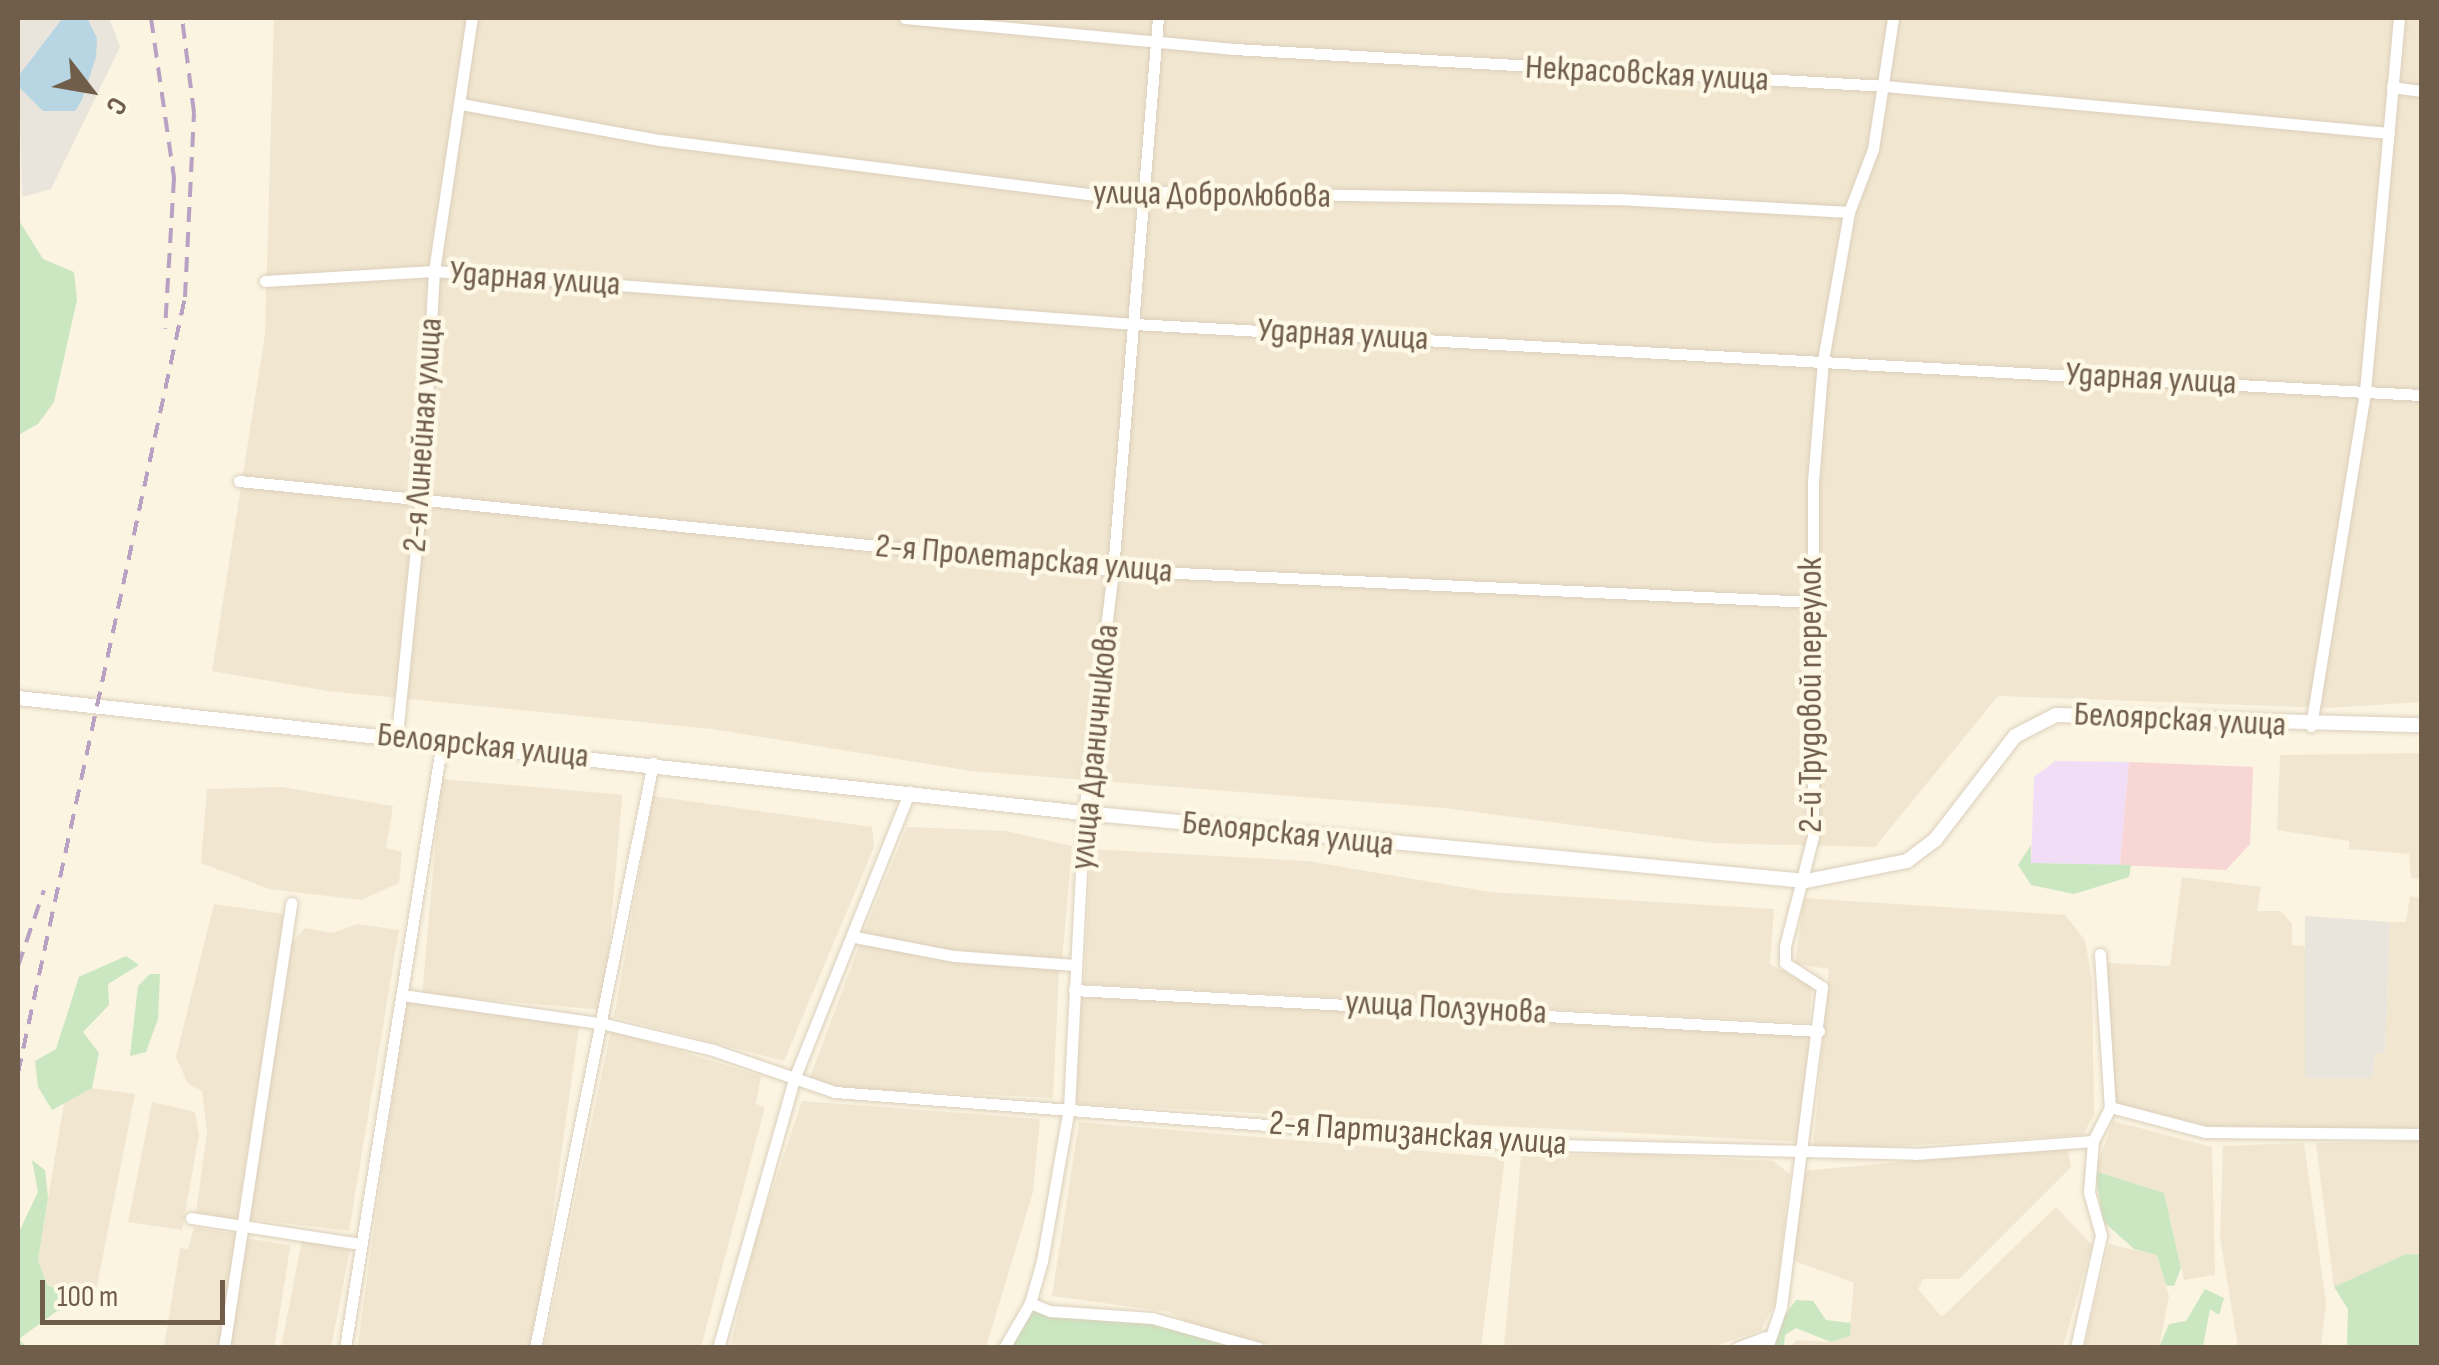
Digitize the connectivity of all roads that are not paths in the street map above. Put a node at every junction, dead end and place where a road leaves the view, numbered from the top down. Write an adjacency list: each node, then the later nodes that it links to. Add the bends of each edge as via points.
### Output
1 (472, 18): 10 (street, 2-я Линейная улица)
2 (905, 18): 6 (street, Некрасовская улица)
3 (1158, 18): 6 (street, улица Драничникова)
4 (1893, 18): 7 (street, 2-й Трудовой переулок)
5 (2399, 18): 8 (street)
6 (1155, 40): 7 (street, Некрасовская улица); 12 (street, улица Драничникова)
7 (1885, 86): 11 (street, Некрасовская улица); 13 (street, 2-й Трудовой переулок, via 1873,149)
8 (2392, 88): 9 (street); 11 (street)
9 (2422, 92)
10 (461, 104): 12 (street, улица Добролюбова, via 660,140); 14 (street, 2-я Линейная улица)
11 (2389, 133): 18 (street)
12 (1141, 201): 13 (street, улица Добролюбова, via 1160,192 1256,193 1728,201); 16 (street, улица Драничникова)
13 (1850, 212): 17 (street, 2-й Трудовой переулок)
14 (434, 272): 15 (street, Ударная улица); 16 (street, Ударная улица); 21 (street, 2-я Линейная улица)
15 (265, 281)
16 (1134, 324): 17 (street, Ударная улица); 22 (street, улица Драничникова)
17 (1823, 360): 18 (street, Ударная улица); 23 (street, 2-й Трудовой переулок)
18 (2365, 391): 19 (street, Ударная улица); 26 (street)
19 (2422, 395)
20 (240, 481): 21 (street, 2-я Пролетарская улица)
21 (421, 497): 22 (street, 2-я Пролетарская улица); 27 (street, 2-я Линейная улица)
22 (1113, 570): 23 (street, 2-я Пролетарская улица); 31 (street, улица Драничникова)
23 (1810, 602): 32 (street, 2-й Трудовой переулок, via 1812,836)
24 (18, 698): 27 (street, Белоярская улица)
25 (2422, 725): 26 (street, Белоярская улица)
26 (2311, 726): 32 (street, Белоярская улица, via 2056,715 2015,736 1935,840 1907,860)
27 (397, 736): 28 (street, Белоярская улица)
28 (442, 740): 29 (street, Белоярская улица); 38 (street)
29 (653, 763): 30 (street, Белоярская улица); 39 (street)
30 (910, 791): 31 (street, Белоярская улица); 34 (street)
31 (1084, 813): 32 (street, Белоярская улица); 36 (street, улица Драничникова)
32 (1806, 881): 40 (street, 2-й Трудовой переулок, via 1787,926 1785,963 1822,987)
33 (291, 904): 48 (street)
34 (855, 937): 36 (street, via 954,956); 41 (street)
35 (2100, 954): 42 (street)
36 (1075, 966): 37 (street, улица Драничникова)
37 (1074, 990): 40 (street, улица Ползунова); 43 (street, улица Драничникова)
38 (402, 995): 39 (street, 2-я Партизанская улица); 49 (street)
39 (605, 1024): 41 (street, 2-я Партизанская улица, via 713,1050); 54 (street)
40 (1819, 1031): 46 (street, 2-й Трудовой переулок)
41 (794, 1079): 43 (street, 2-я Партизанская улица, via 835,1092); 55 (street)
42 (2110, 1106): 44 (street, via 2205,1132); 45 (street)
43 (1068, 1108): 46 (street, 2-я Партизанская улица, via 1516,1144); 50 (street, улица Драничникова)
44 (2422, 1134)
45 (2094, 1140): 46 (street, 2-я Партизанская улица); 59 (street, via 2089,1192 2101,1235)
46 (1802, 1155): 51 (street, 2-й Трудовой переулок, via 1781,1307)
47 (191, 1218): 48 (street)
48 (243, 1225): 49 (street); 52 (street)
49 (360, 1244): 53 (street)
50 (1030, 1303): 56 (street, улица Драничникова); 57 (street, via 1050,1311 1152,1318)
51 (1766, 1342): 58 (street)
52 (224, 1348)
53 (345, 1348)
54 (535, 1348)
55 (718, 1348)
56 (1004, 1348)
57 (1259, 1348)
58 (1736, 1348)
59 (2076, 1348)

